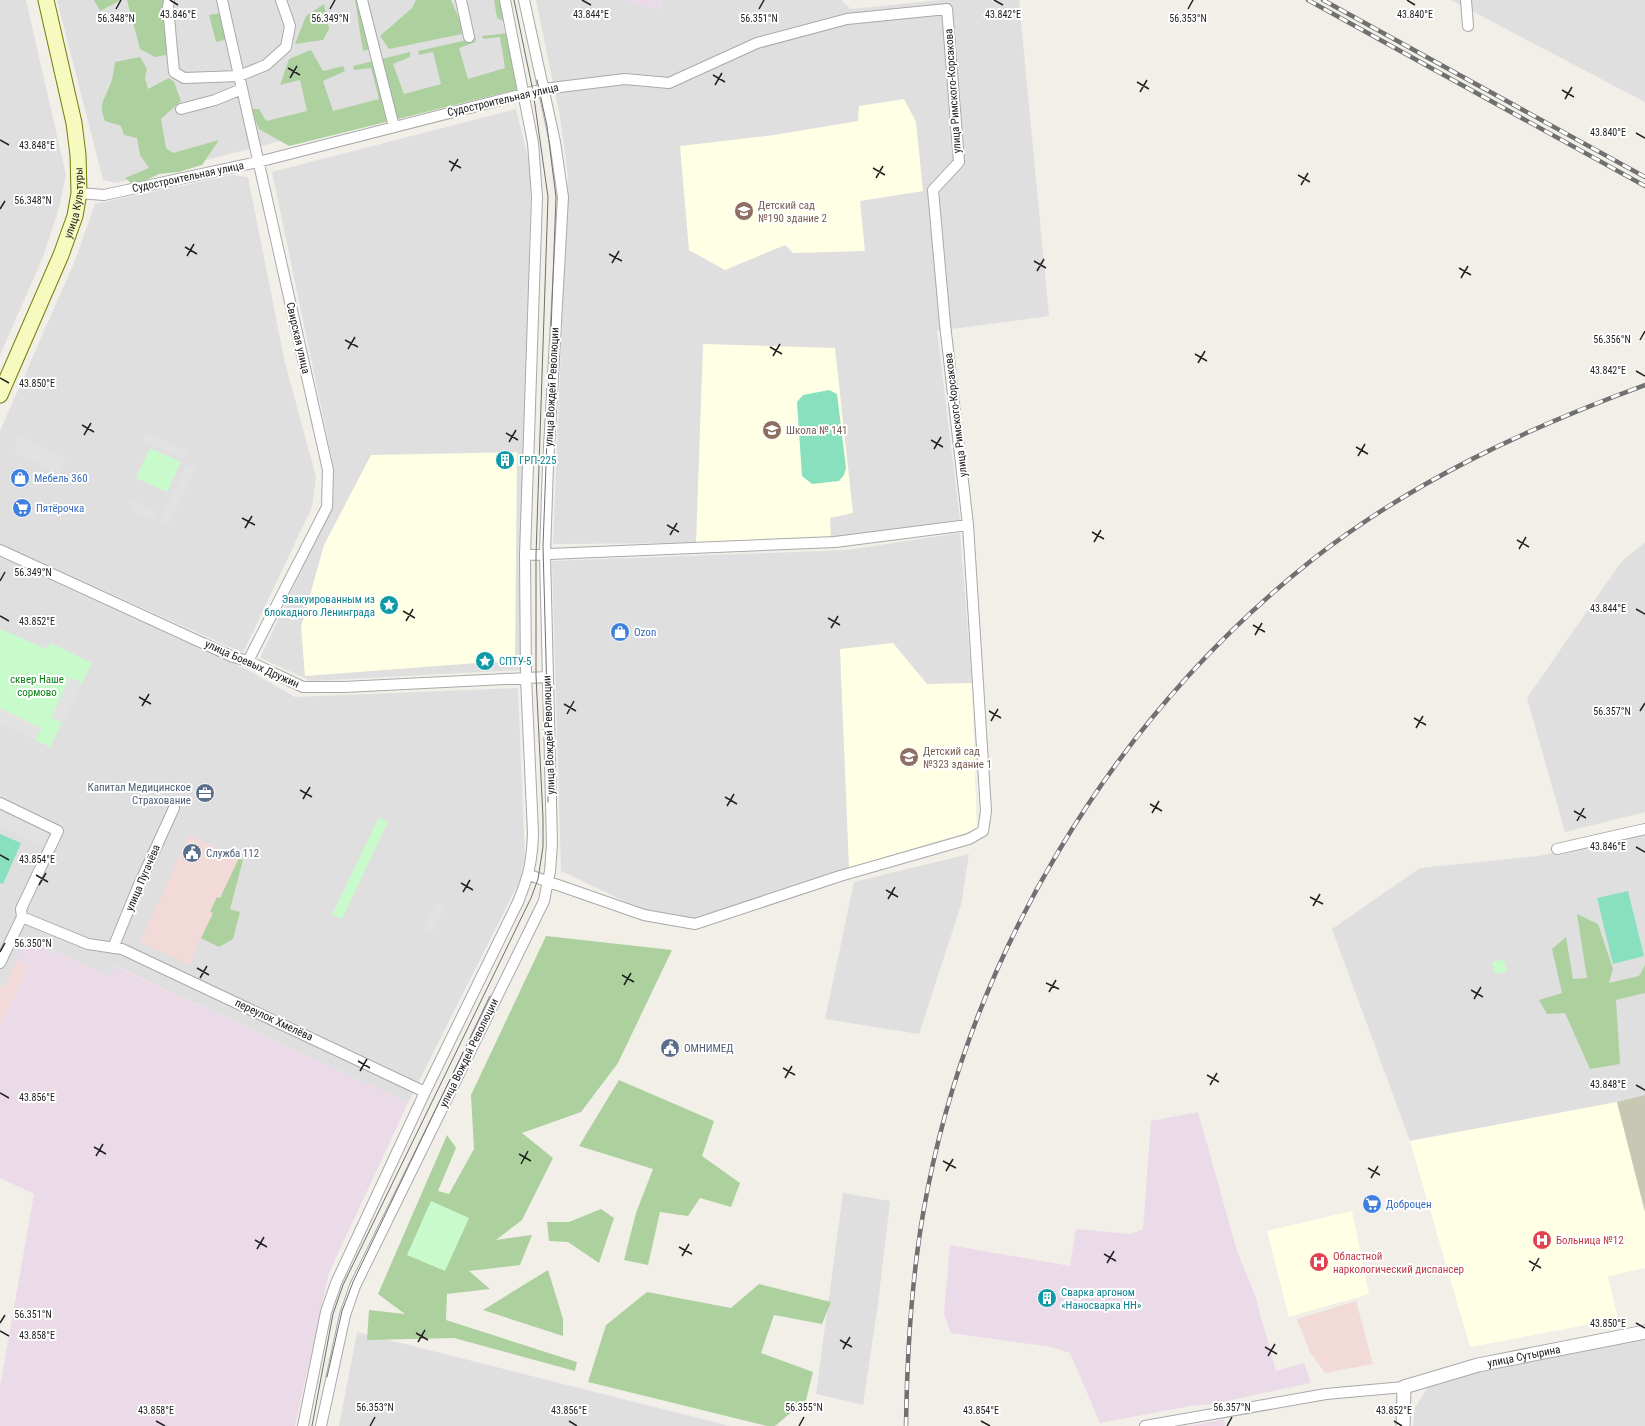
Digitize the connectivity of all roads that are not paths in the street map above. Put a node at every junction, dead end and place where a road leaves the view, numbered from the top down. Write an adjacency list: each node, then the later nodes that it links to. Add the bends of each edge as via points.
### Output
1 (46, 0): 20 (main road, улица Культуры, via 74,123)
2 (169, 0): 13 (street, via 174,72 184,78)
3 (222, 0): 13 (street, Свирская улица)
4 (281, 0): 13 (street, via 290,26 286,47 266,65)
5 (362, 0): 18 (street)
6 (461, 0): 12 (street)
7 (505, 0): 16 (street, улица Вождей Революции)
8 (524, 0): 15 (street, улица Вождей Революции)
9 (1466, 0): 11 (street)
10 (947, 10): 15 (street, Судостроительная улица, via 847,19 757,43 669,83 625,79); 22 (street, улица Римского-Корсакова, via 959,162 933,190 945,324)
11 (1468, 26)
12 (468, 37)
13 (239, 76): 14 (street, Свирская улица)
14 (242, 89): 17 (street, via 215,100); 19 (street, Свирская улица)
15 (543, 89): 16 (street, Судостроительная улица); 24 (street, улица Вождей Революции, via 555,142 563,197)
16 (525, 93): 18 (street, Судостроительная улица); 25 (street, улица Вождей Революции, via 538,197)
17 (181, 109)
18 (394, 127): 19 (street, Судостроительная улица)
19 (258, 162): 20 (street, Судостроительная улица, via 104,195); 26 (street, Свирская улица, via 328,470 327,508)
20 (79, 193): 21 (main road, улица Культуры, via 75,216 61,255)
21 (0, 395)
22 (968, 524): 24 (street, via 835,542); 34 (street, улица Римского-Корсакова, via 986,811 982,831 969,839 840,876 695,924 644,915)
23 (0, 550): 26 (street, улица Боевых Дружин)
24 (545, 554): 25 (street); 27 (street, улица Вождей Революции)
25 (525, 555): 28 (street, улица Вождей Революции)
26 (248, 661): 28 (street, улица Боевых Дружин, via 303,687)
27 (547, 677): 28 (street, улица Боевых Дружин); 34 (street, улица Вождей Революции, via 552,837)
28 (526, 678): 33 (street, улица Вождей Революции, via 533,833)
29 (0, 803): 35 (street, via 58,831 21,909)
30 (174, 808): 36 (street, улица Пугачёва, via 138,887)
31 (1645, 829): 32 (street)
32 (1557, 849)
33 (529, 875): 34 (street); 38 (street, улица Вождей Революции)
34 (548, 883): 42 (street, улица Вождей Революции, via 544,901 355,1286 345,1315)
35 (22, 917): 36 (street, переулок Хмелёва, via 88,944); 37 (street)
36 (118, 949): 38 (street, переулок Хмелёва)
37 (0, 963)
38 (425, 1092): 41 (street, улица Вождей Революции, via 336,1283 326,1312)
39 (1645, 1332): 40 (street, улица Сутырина, via 1478,1365)
40 (1404, 1387): 43 (street, via 1326,1394); 44 (street)
41 (303, 1426)
42 (321, 1426)
43 (1145, 1426)
44 (1403, 1426)

